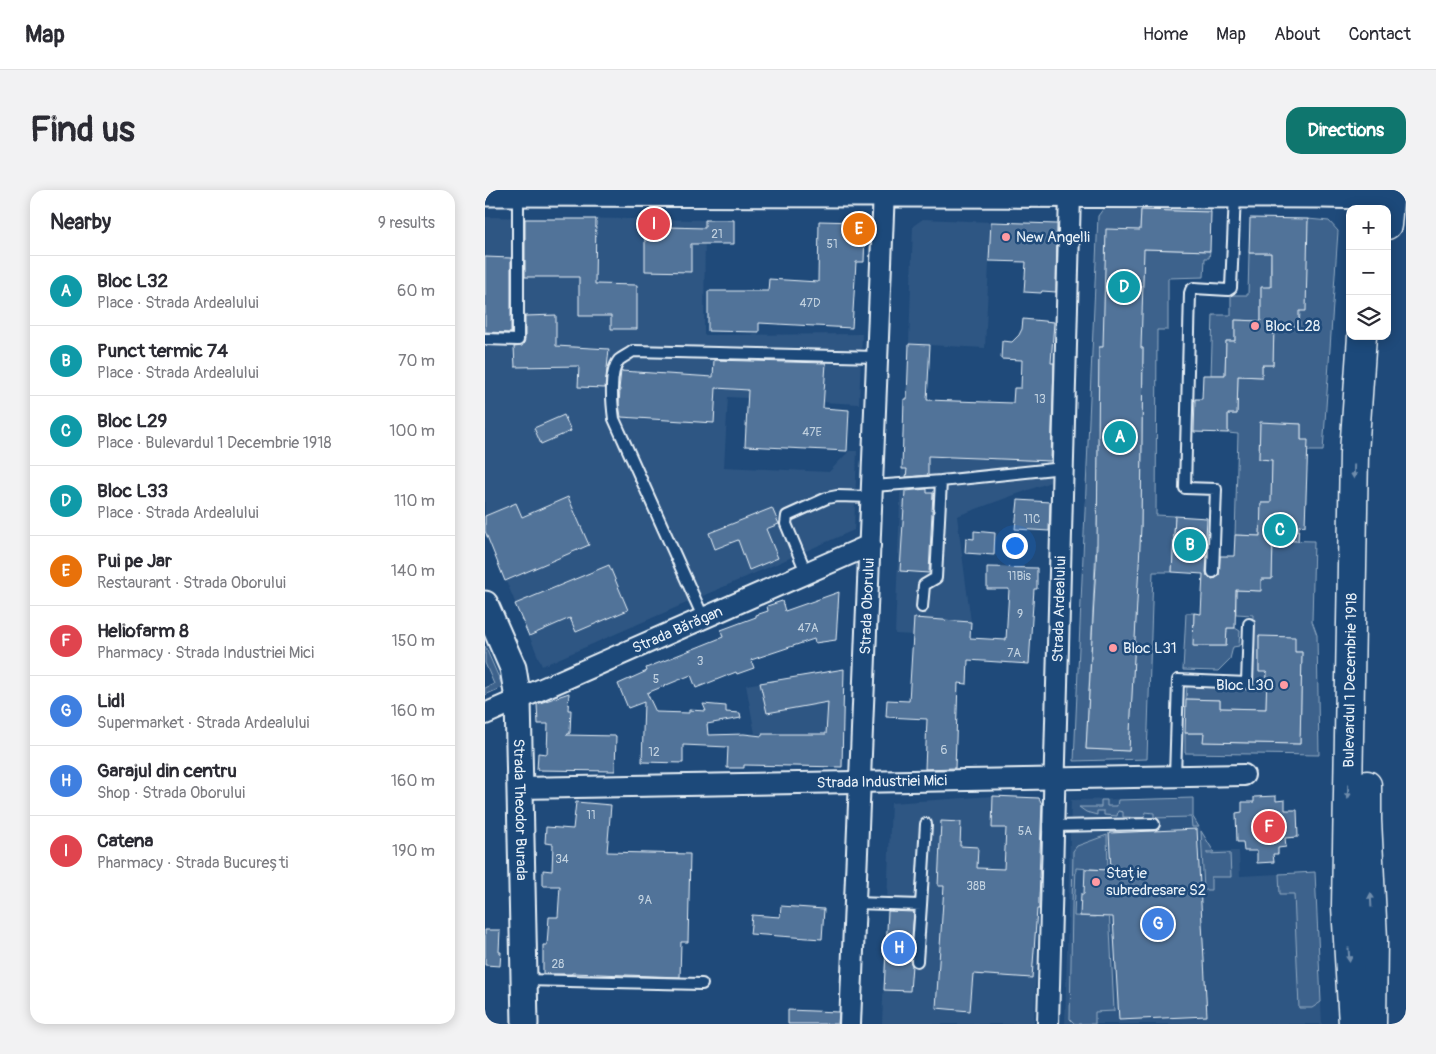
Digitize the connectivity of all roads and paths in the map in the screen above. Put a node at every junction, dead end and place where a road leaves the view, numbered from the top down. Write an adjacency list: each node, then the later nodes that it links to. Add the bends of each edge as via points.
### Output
1 (580, 191): 2 (street); 4 (street)
2 (884, 192): 6 (street); 11 (street, Strada Oborului)
3 (485, 193): 4 (street)
4 (518, 193): 8 (lane, via 518,340)
5 (1220, 193): 6 (street); 7 (street); 17 (lane, via 1231,288 1194,288 1190,293 1185,488 1215,489)
6 (1070, 194): 12 (street, Strada Ardealului)
7 (1383, 196)
8 (485, 339)
9 (1362, 340): 40 (main road, Bulevardul 1 Decembrie 1918, one-way to 40, via 1354,453 1346,906)
10 (1378, 340): 41 (main road, Bulevardul 1 Decembrie 1918, one-way to 10, via 1373,939 1367,820 1371,456)
11 (877, 356): 14 (street, Strada Oborului); 20 (lane, via 633,351 619,361 614,373 611,403 614,419)
12 (1063, 468): 13 (lane); 26 (street, Strada Ardealului)
13 (941, 481): 14 (lane); 19 (lane, via 936,578 924,585)
14 (873, 492): 15 (street, Strada Oborului); 16 (lane, via 827,498 787,516 786,524)
15 (870, 544): 16 (street, Strada Bărăgan); 27 (street, Strada Oborului)
16 (807, 572): 20 (street, Strada Bărăgan)
17 (1213, 572)
18 (485, 604): 22 (street, Strada Theodor Burada, via 513,668)
19 (922, 607)
20 (703, 618): 22 (street, Strada Bărăgan)
21 (1249, 624): 25 (lane, via 1247,683 1178,680)
22 (518, 700): 23 (street, Strada Bărăgan); 28 (street, Strada Theodor Burada)
23 (485, 714)
24 (1245, 776): 25 (street, Strada Industriei Mici)
25 (1175, 777): 26 (street, Strada Industriei Mici)
26 (1055, 779): 27 (street, Strada Industriei Mici); 31 (street, Strada Ardealului)
27 (861, 782): 28 (street, Strada Industriei Mici); 32 (street, Strada Oborului)
28 (520, 788): 35 (street, Strada Theodor Burada)
29 (926, 824): 33 (lane)
30 (1153, 824): 31 (lane)
31 (1054, 826): 39 (street, Strada Ardealului)
32 (855, 903): 33 (lane); 38 (street, Strada Oborului)
33 (921, 905): 34 (lane)
34 (917, 961)
35 (525, 980): 36 (lane); 37 (street, Strada Theodor Burada)
36 (702, 984)
37 (525, 1024)
38 (850, 1024)
39 (1048, 1024)
40 (1353, 1024)
41 (1372, 1024)

